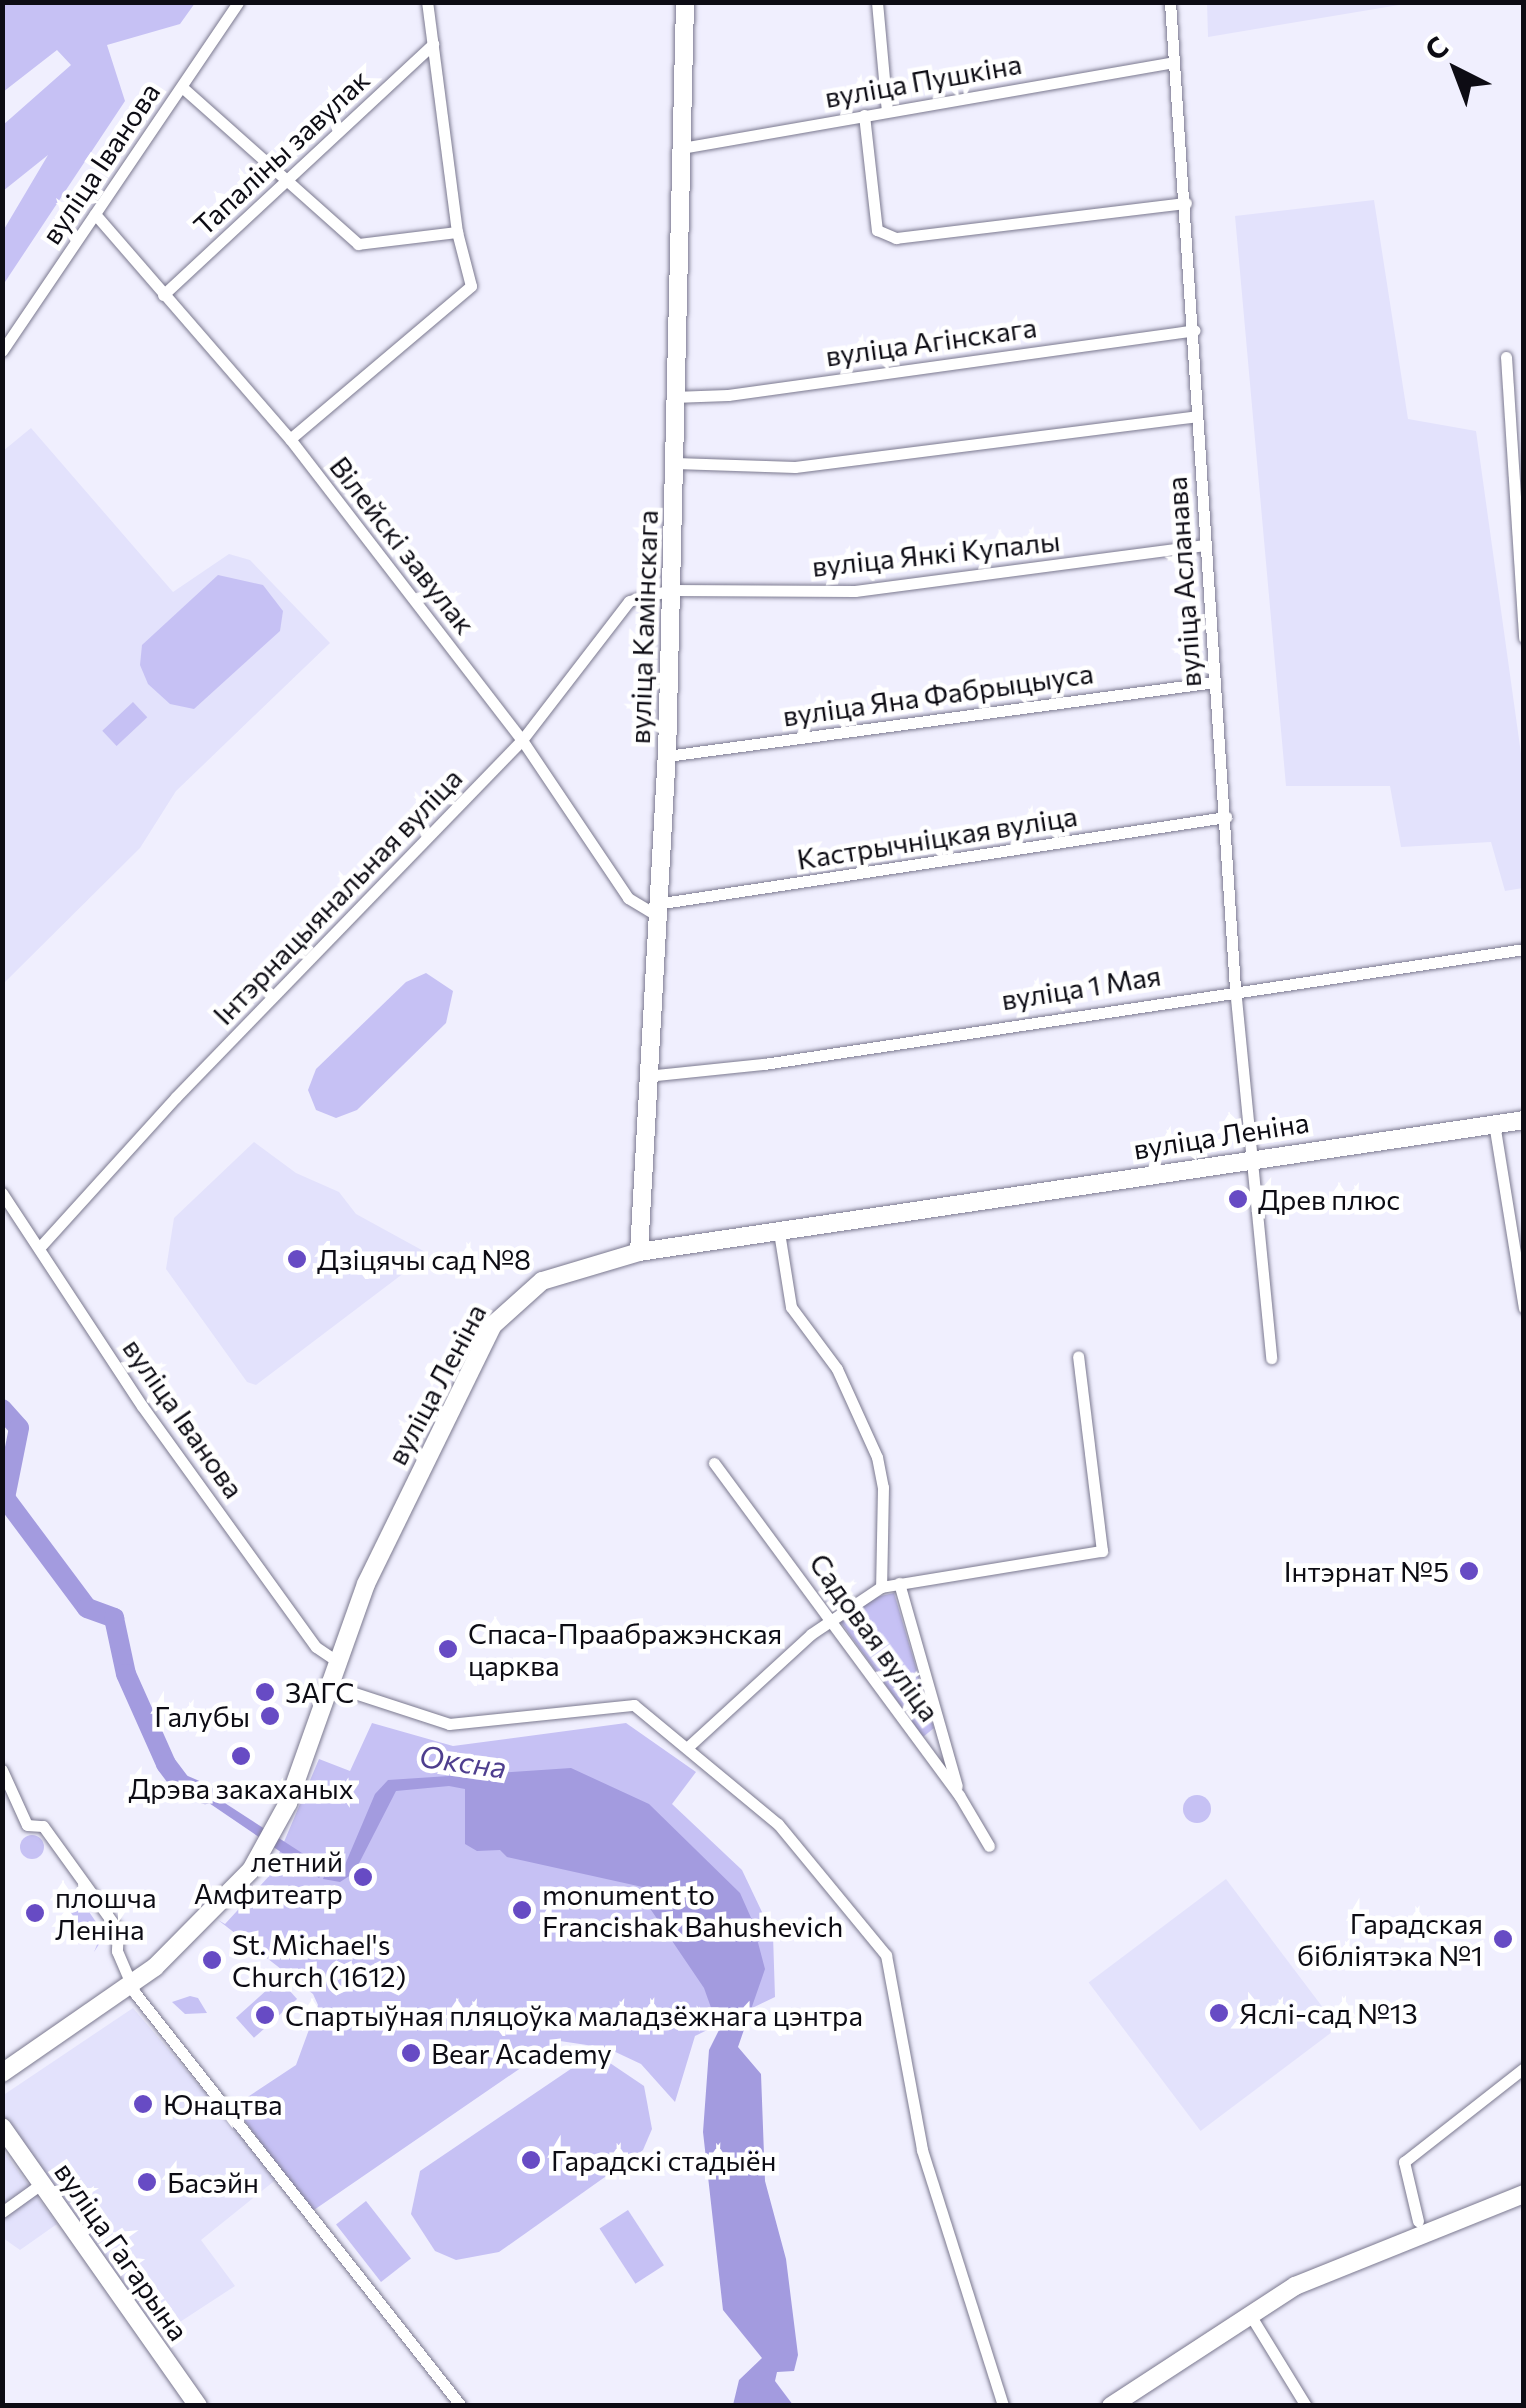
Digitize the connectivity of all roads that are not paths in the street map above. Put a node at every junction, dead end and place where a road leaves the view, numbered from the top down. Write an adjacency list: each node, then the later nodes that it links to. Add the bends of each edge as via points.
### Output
1 (238, 2): 8 (street, вуліца Іванова)
2 (427, 2): 6 (street)
3 (684, 2): 11 (main road, вуліца Камінскага)
4 (877, 2): 9 (street)
5 (1170, 2): 7 (street, вуліца Асланава)
6 (433, 44): 12 (street, Тапаліны завулак); 15 (street)
7 (1173, 62): 9 (street, вуліца Пушкіна); 13 (street, вуліца Асланава)
8 (182, 87): 12 (street); 14 (street, вуліца Іванова)
9 (887, 111): 10 (street, вуліца Пушкіна)
10 (864, 115): 11 (street, вуліца Пушкіна); 13 (street, via 878,230 896,238)
11 (682, 148): 20 (main road, вуліца Камінскага)
12 (289, 182): 15 (street, via 358,244); 16 (street, Тапаліны завулак)
13 (1186, 203): 17 (street, вуліца Асланава)
14 (95, 214): 16 (street, Вілейскі завулак); 18 (street, вуліца Іванова)
15 (457, 232): 22 (street, via 472,280 468,291)
16 (162, 295): 22 (street, Вілейскі завулак)
17 (1194, 330): 20 (street, вуліца Агінскага, via 728,395); 21 (street, вуліца Асланава)
18 (2, 351)
19 (1506, 357): 26 (street)
20 (674, 396): 23 (main road, вуліца Камінскага)
21 (1197, 416): 23 (street, via 795,467); 24 (street, вуліца Асланава)
22 (290, 440): 28 (street, Вілейскі завулак)
23 (675, 463): 25 (main road, вуліца Камінскага)
24 (1205, 545): 25 (street, вуліца Янкі Купалы, via 855,591); 27 (street, вуліца Асланава)
25 (671, 590): 28 (street, Інтэрнацыянальная вуліца, via 629,600); 29 (main road, вуліца Камінскага)
26 (1524, 637)
27 (1215, 682): 29 (street, вуліца Яна Фабрыцыуса); 30 (street, вуліца Асланава)
28 (522, 740): 31 (street, Вілейскі завулак, via 628,898); 40 (street, Інтэрнацыянальная вуліца)
29 (667, 756): 31 (main road, вуліца Камінскага)
30 (1226, 818): 31 (street, Кастрычніцкая вуліца); 33 (street, вуліца Асланава)
31 (656, 910): 34 (main road, вуліца Камінскага)
32 (1524, 949): 33 (street, вуліца 1 Мая)
33 (1235, 988): 34 (street, вуліца 1 Мая, via 764,1064); 37 (street, вуліца Асланава)
34 (647, 1076): 41 (main road, вуліца Камінскага)
35 (1524, 1120): 36 (main road, вуліца Леніна)
36 (1494, 1123): 37 (main road, вуліца Леніна); 42 (street)
37 (1253, 1158): 39 (main road, вуліца Леніна); 44 (street, вуліца Асланава)
38 (2, 1193): 40 (street, вуліца Іванова)
39 (778, 1232): 41 (main road, вуліца Леніна); 47 (street, Садовая вуліца, via 791,1307 837,1369 876,1457 883,1487)
40 (39, 1248): 49 (street, вуліца Іванова, via 142,1406 316,1647)
41 (639, 1252): 49 (main road, вуліца Леніна, via 542,1281 493,1325 366,1584)
42 (1524, 1312)
43 (1078, 1356): 46 (street, via 1102,1551)
44 (1270, 1358)
45 (714, 1462): 48 (street, Садовая вуліца)
46 (899, 1583): 47 (street); 53 (street)
47 (880, 1587): 48 (street)
48 (831, 1620): 51 (street); 53 (street, Садовая вуліца)
49 (337, 1661): 50 (main road, вуліца Леніна)
50 (330, 1684): 51 (street, via 449,1724 634,1705); 55 (main road, вуліца Леніна, via 263,1852 211,1914)
51 (690, 1744): 68 (street, via 778,1824 886,1956 922,2150)
52 (2, 1770): 55 (street, via 27,1825 43,1826 118,1930 116,1952)
53 (960, 1795): 54 (street, Садовая вуліца)
54 (988, 1846)
55 (130, 1985): 57 (main road, вуліца Леніна); 67 (street)
56 (1524, 2068): 63 (street, via 1404,2162)
57 (2, 2073)
58 (2, 2127): 59 (main road, вуліца Гагарына)
59 (41, 2184): 62 (street); 66 (main road, вуліца Гагарына)
60 (1524, 2184): 63 (main road)
61 (1524, 2194): 64 (main road)
62 (2, 2212)
63 (1418, 2221): 64 (main road)
64 (1295, 2286): 65 (main road)
65 (1249, 2313): 69 (main road); 70 (street)
66 (198, 2406)
67 (461, 2406)
68 (1002, 2406)
69 (1111, 2406)
70 (1306, 2406)

